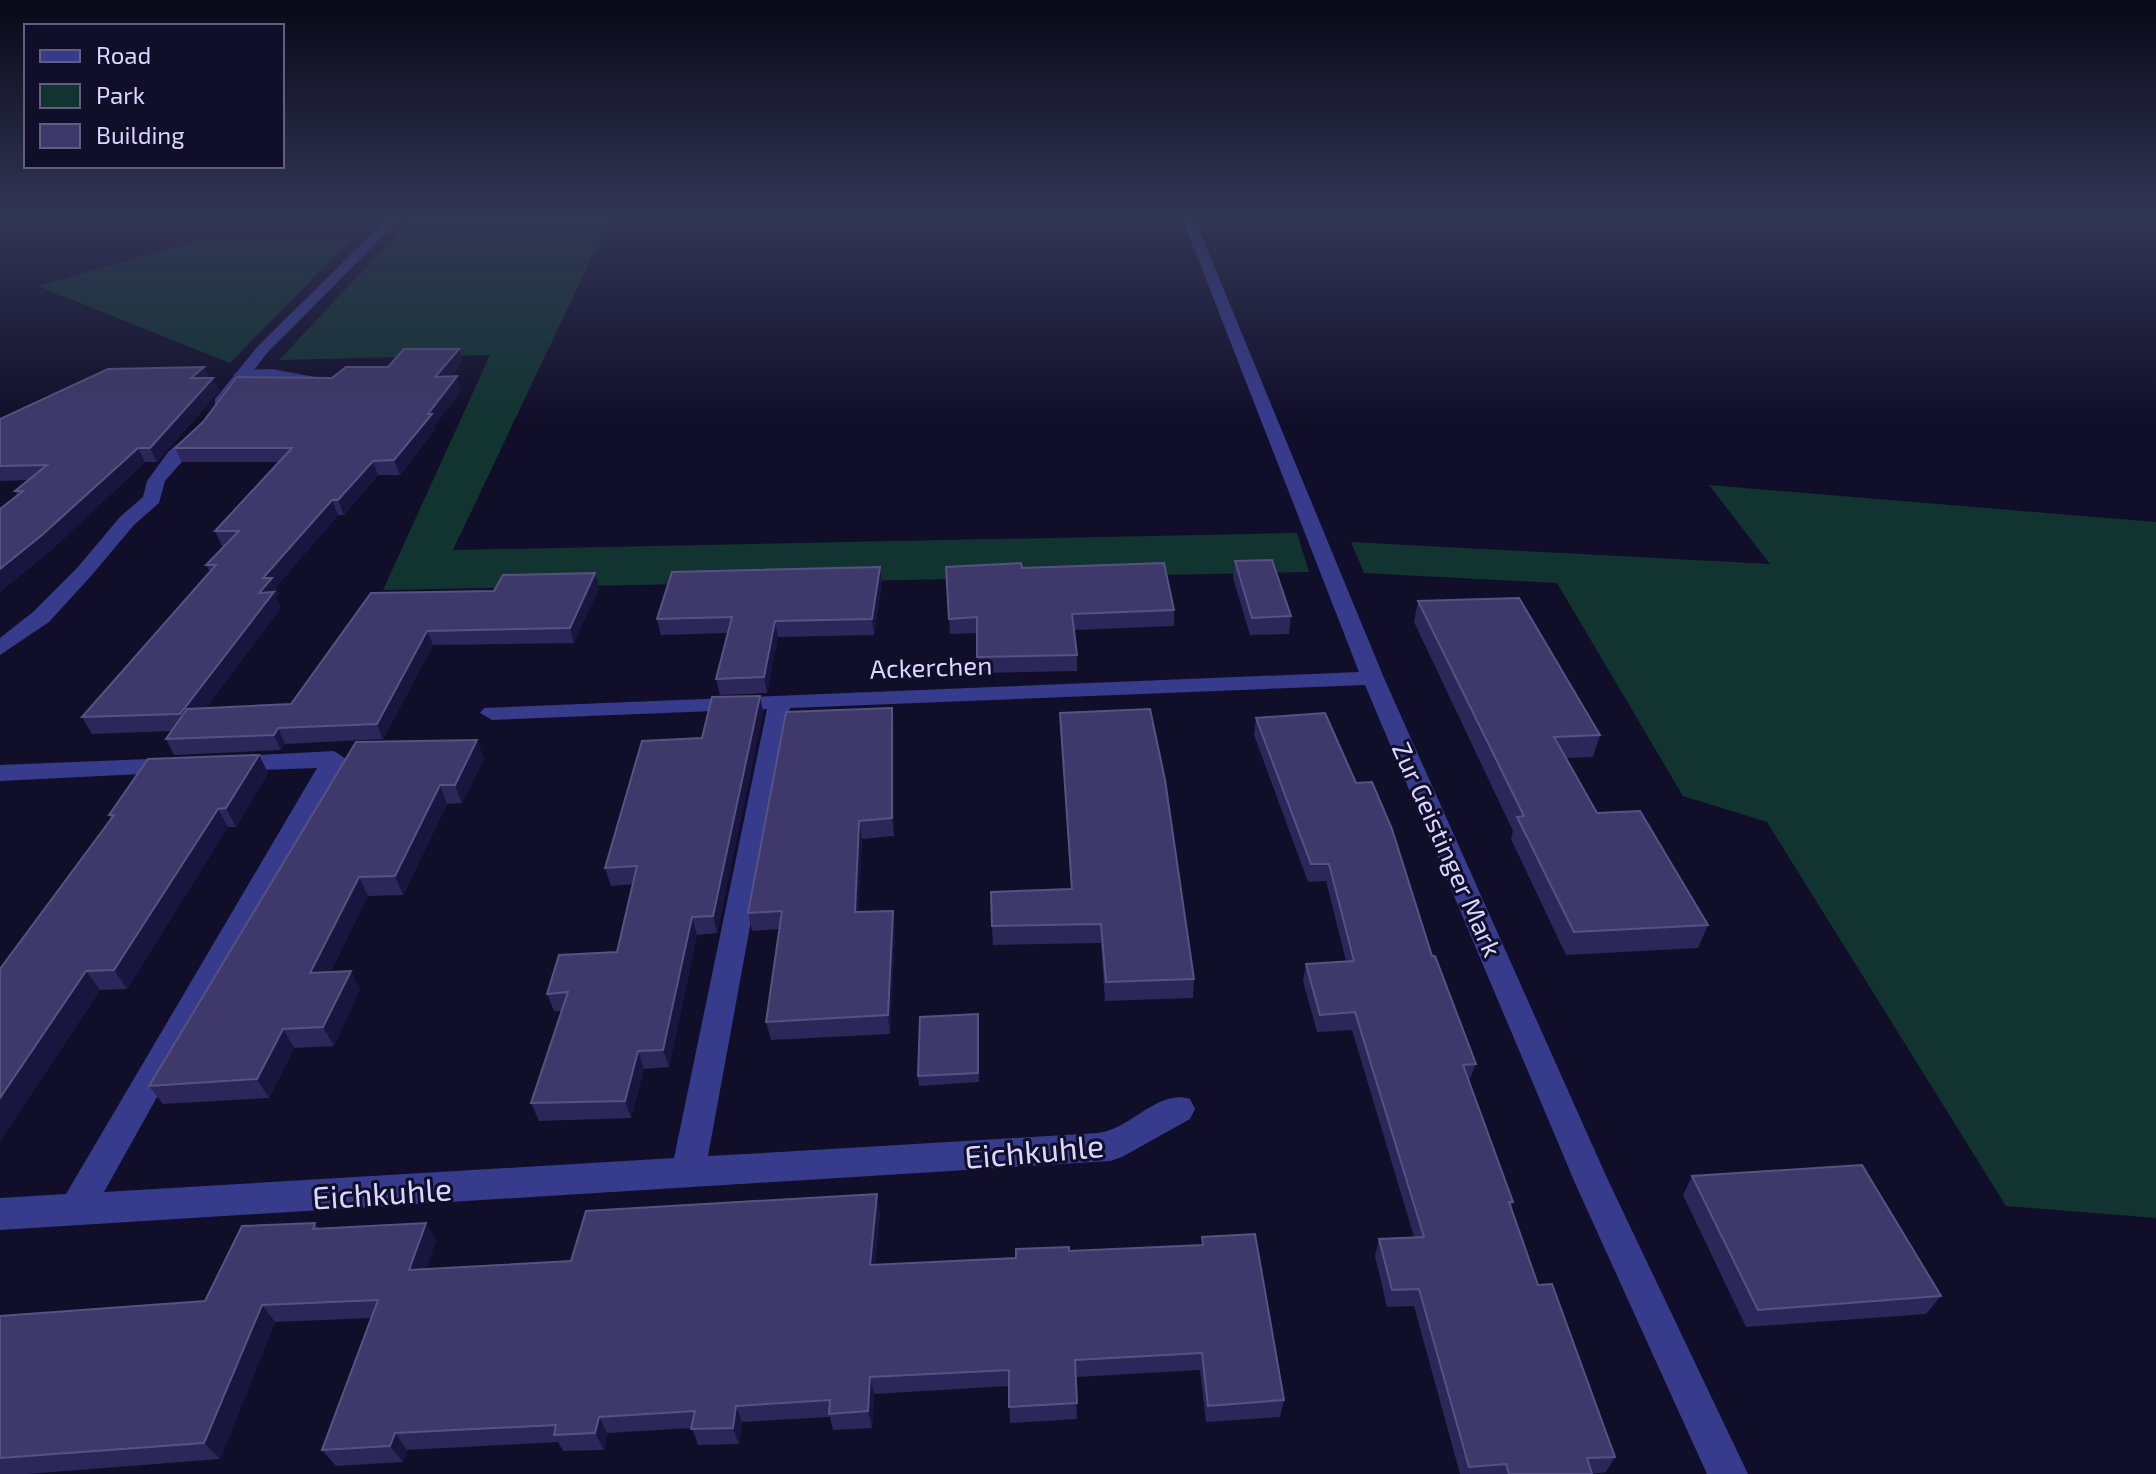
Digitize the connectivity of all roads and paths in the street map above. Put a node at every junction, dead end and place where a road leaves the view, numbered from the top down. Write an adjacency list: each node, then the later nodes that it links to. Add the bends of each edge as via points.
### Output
1 (331, 284): 3 (street)
2 (1215, 284): 6 (street, Zur Geistinger Mark)
3 (241, 375): 4 (street); 5 (street, via 165,468 152,499 41,617)
4 (338, 384)
5 (0, 648)
6 (1373, 678): 7 (street, Ackerchen); 14 (street, Zur Geistinger Mark, via 1592,1183)
7 (780, 702): 8 (street, Ackerchen); 11 (street)
8 (492, 713)
9 (0, 773): 12 (street, via 334,759)
10 (1179, 1109): 11 (street, Eichkuhle, via 1110,1147)
11 (688, 1173): 12 (street, Eichkuhle)
12 (75, 1211): 13 (street, Eichkuhle)
13 (0, 1214)
14 (1728, 1474)

